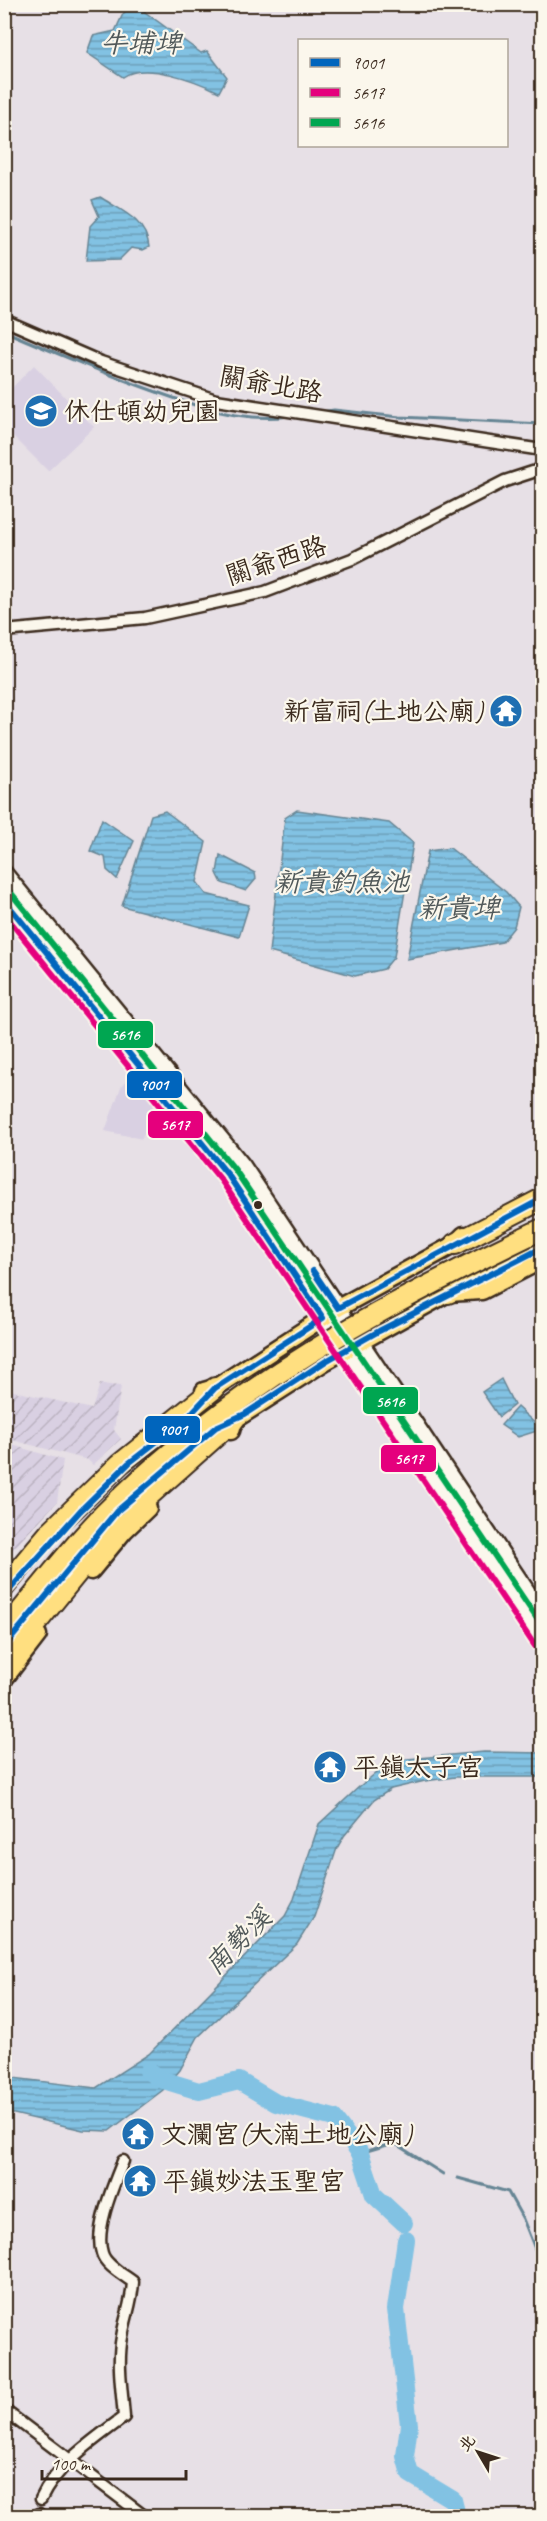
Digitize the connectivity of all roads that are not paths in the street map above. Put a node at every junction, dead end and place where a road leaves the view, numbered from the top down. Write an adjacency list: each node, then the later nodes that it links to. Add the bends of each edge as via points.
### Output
1 (4, 320): 2 (street, 關爺北路, via 101,362 216,400)
2 (543, 450)
3 (543, 470): 4 (street, 關爺西路, via 505,481 352,559 265,592 145,618)
4 (4, 631)
5 (4, 873): 7 (main road)
6 (4, 899): 8 (main road)
7 (123, 1018): 8 (main road); 16 (main road, via 242,1165)
8 (110, 1029): 17 (main road, via 228,1175)
9 (540, 1203): 12 (highway); 24 (highway, via 300,1343 254,1375 140,1468 61,1544)
10 (543, 1229): 26 (highway, bridge, via 348,1328 253,1388 120,1499)
11 (543, 1240): 15 (main road, via 479,1272)
12 (455, 1244): 16 (main road)
13 (543, 1248): 15 (highway)
14 (543, 1260): 15 (main road, via 482,1291)
15 (448, 1293): 18 (main road)
16 (338, 1308): 17 (main road); 18 (main road)
17 (323, 1318): 18 (main road); 19 (main road)
18 (353, 1346): 20 (main road); 25 (main road); 27 (main road)
19 (215, 1388): 21 (main road, via 197,1393 125,1450 64,1508); 22 (highway, via 120,1464 51,1531); 23 (main road, via 206,1402 129,1462 63,1528)
20 (234, 1420): 28 (main road, via 216,1426 117,1512); 29 (highway, via 116,1525); 30 (main road, via 232,1431 124,1531)
21 (4, 1574)
22 (4, 1587)
23 (4, 1597)
24 (4, 1613)
25 (543, 1614)
26 (4, 1632)
27 (543, 1641)
28 (4, 1648)
29 (4, 1663)
30 (4, 1679)
31 (123, 2161): 33 (street, via 102,2219 102,2254 133,2282 133,2298 119,2354 124,2417)
32 (5, 2412): 33 (street)
33 (70, 2460): 34 (street); 35 (street)
34 (41, 2499)
35 (144, 2517)

